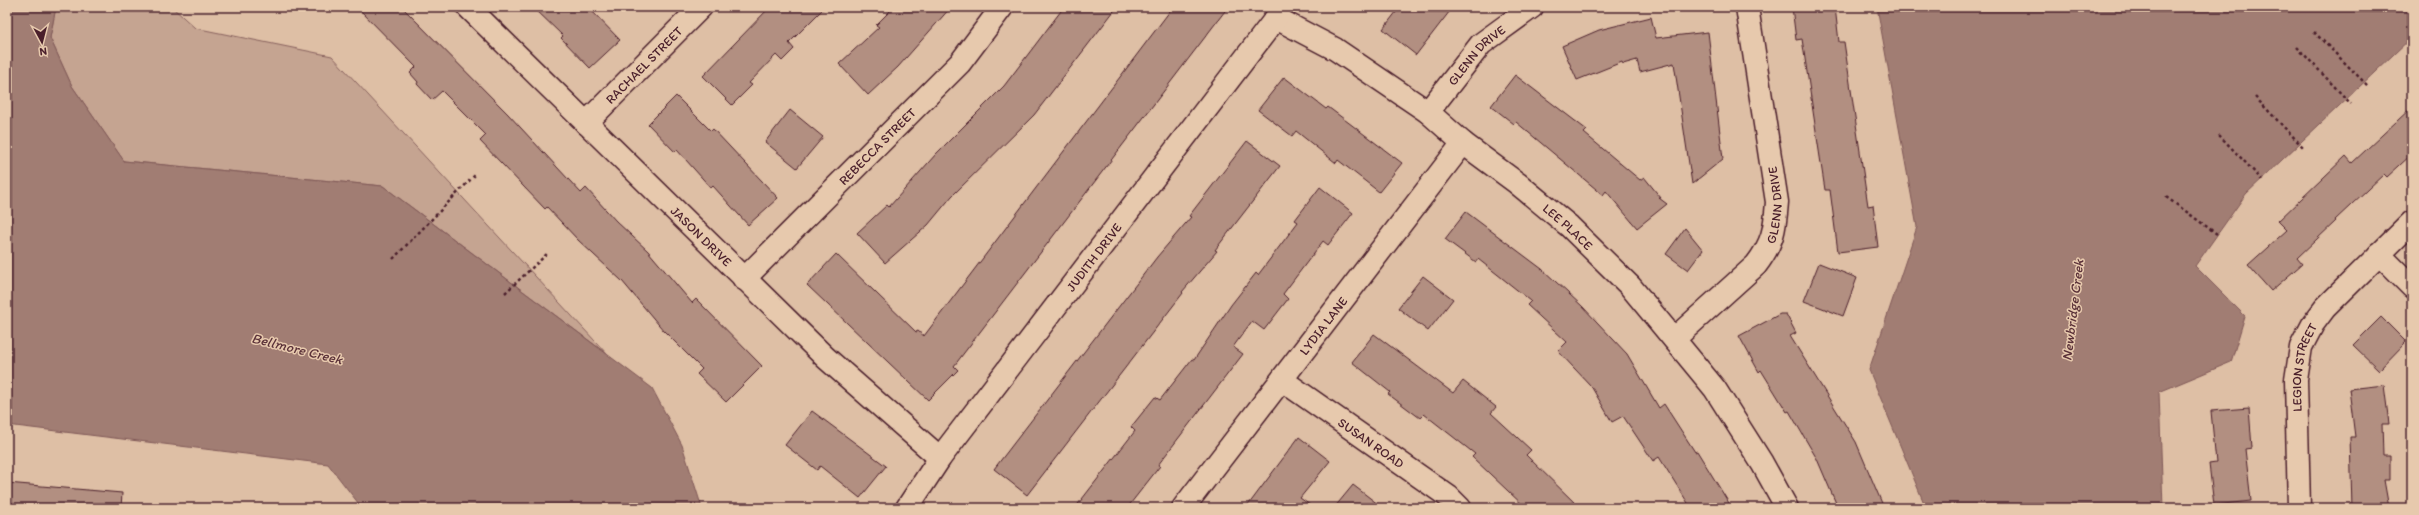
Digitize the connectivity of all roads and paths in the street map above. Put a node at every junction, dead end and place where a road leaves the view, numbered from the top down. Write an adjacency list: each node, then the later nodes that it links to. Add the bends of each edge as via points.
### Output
1 (468, 7): 13 (street, JASON DRIVE)
2 (701, 7): 13 (street, RACHAEL STREET)
3 (1002, 7): 25 (street, REBECCA STREET, via 960,63)
4 (1532, 7): 12 (street, GLENN DRIVE, via 1481,44)
5 (1747, 7): 28 (street, GLENN DRIVE, via 1777,202 1775,231 1756,265)
6 (1278, 12): 12 (street, LEE PLACE); 30 (street, JUDITH DRIVE)
7 (2314, 32): 9 (path)
8 (2297, 47): 11 (path)
9 (2368, 86)
10 (2255, 98): 16 (path)
11 (2351, 104)
12 (1428, 112): 15 (street, LEE PLACE)
13 (586, 123): 25 (street, JASON DRIVE)
14 (2219, 135): 18 (path)
15 (1463, 143): 28 (street, LEE PLACE, via 1569,226 1630,286); 29 (street, LYDIA LANE)
16 (2304, 148)
17 (475, 175): 24 (path)
18 (2264, 182)
19 (2166, 197): 21 (path)
20 (2412, 222): 23 (street, LEGION STREET)
21 (2217, 234)
22 (548, 253): 27 (path)
23 (2379, 254): 26 (street); 35 (street, LEGION STREET, via 2325,308 2313,324 2301,348 2296,380)
24 (393, 259)
25 (744, 279): 30 (street, JASON DRIVE, via 826,358)
26 (2412, 287)
27 (505, 293)
28 (1674, 339): 34 (street, LEE PLACE, via 1715,390 1762,462)
29 (1282, 380): 32 (street, LYDIA LANE); 33 (street, SUSAN ROAD, via 1449,497)
30 (940, 458): 31 (street, JUDITH DRIVE)
31 (906, 508)
32 (1183, 508)
33 (1460, 508)
34 (1787, 508)
35 (2299, 508)

